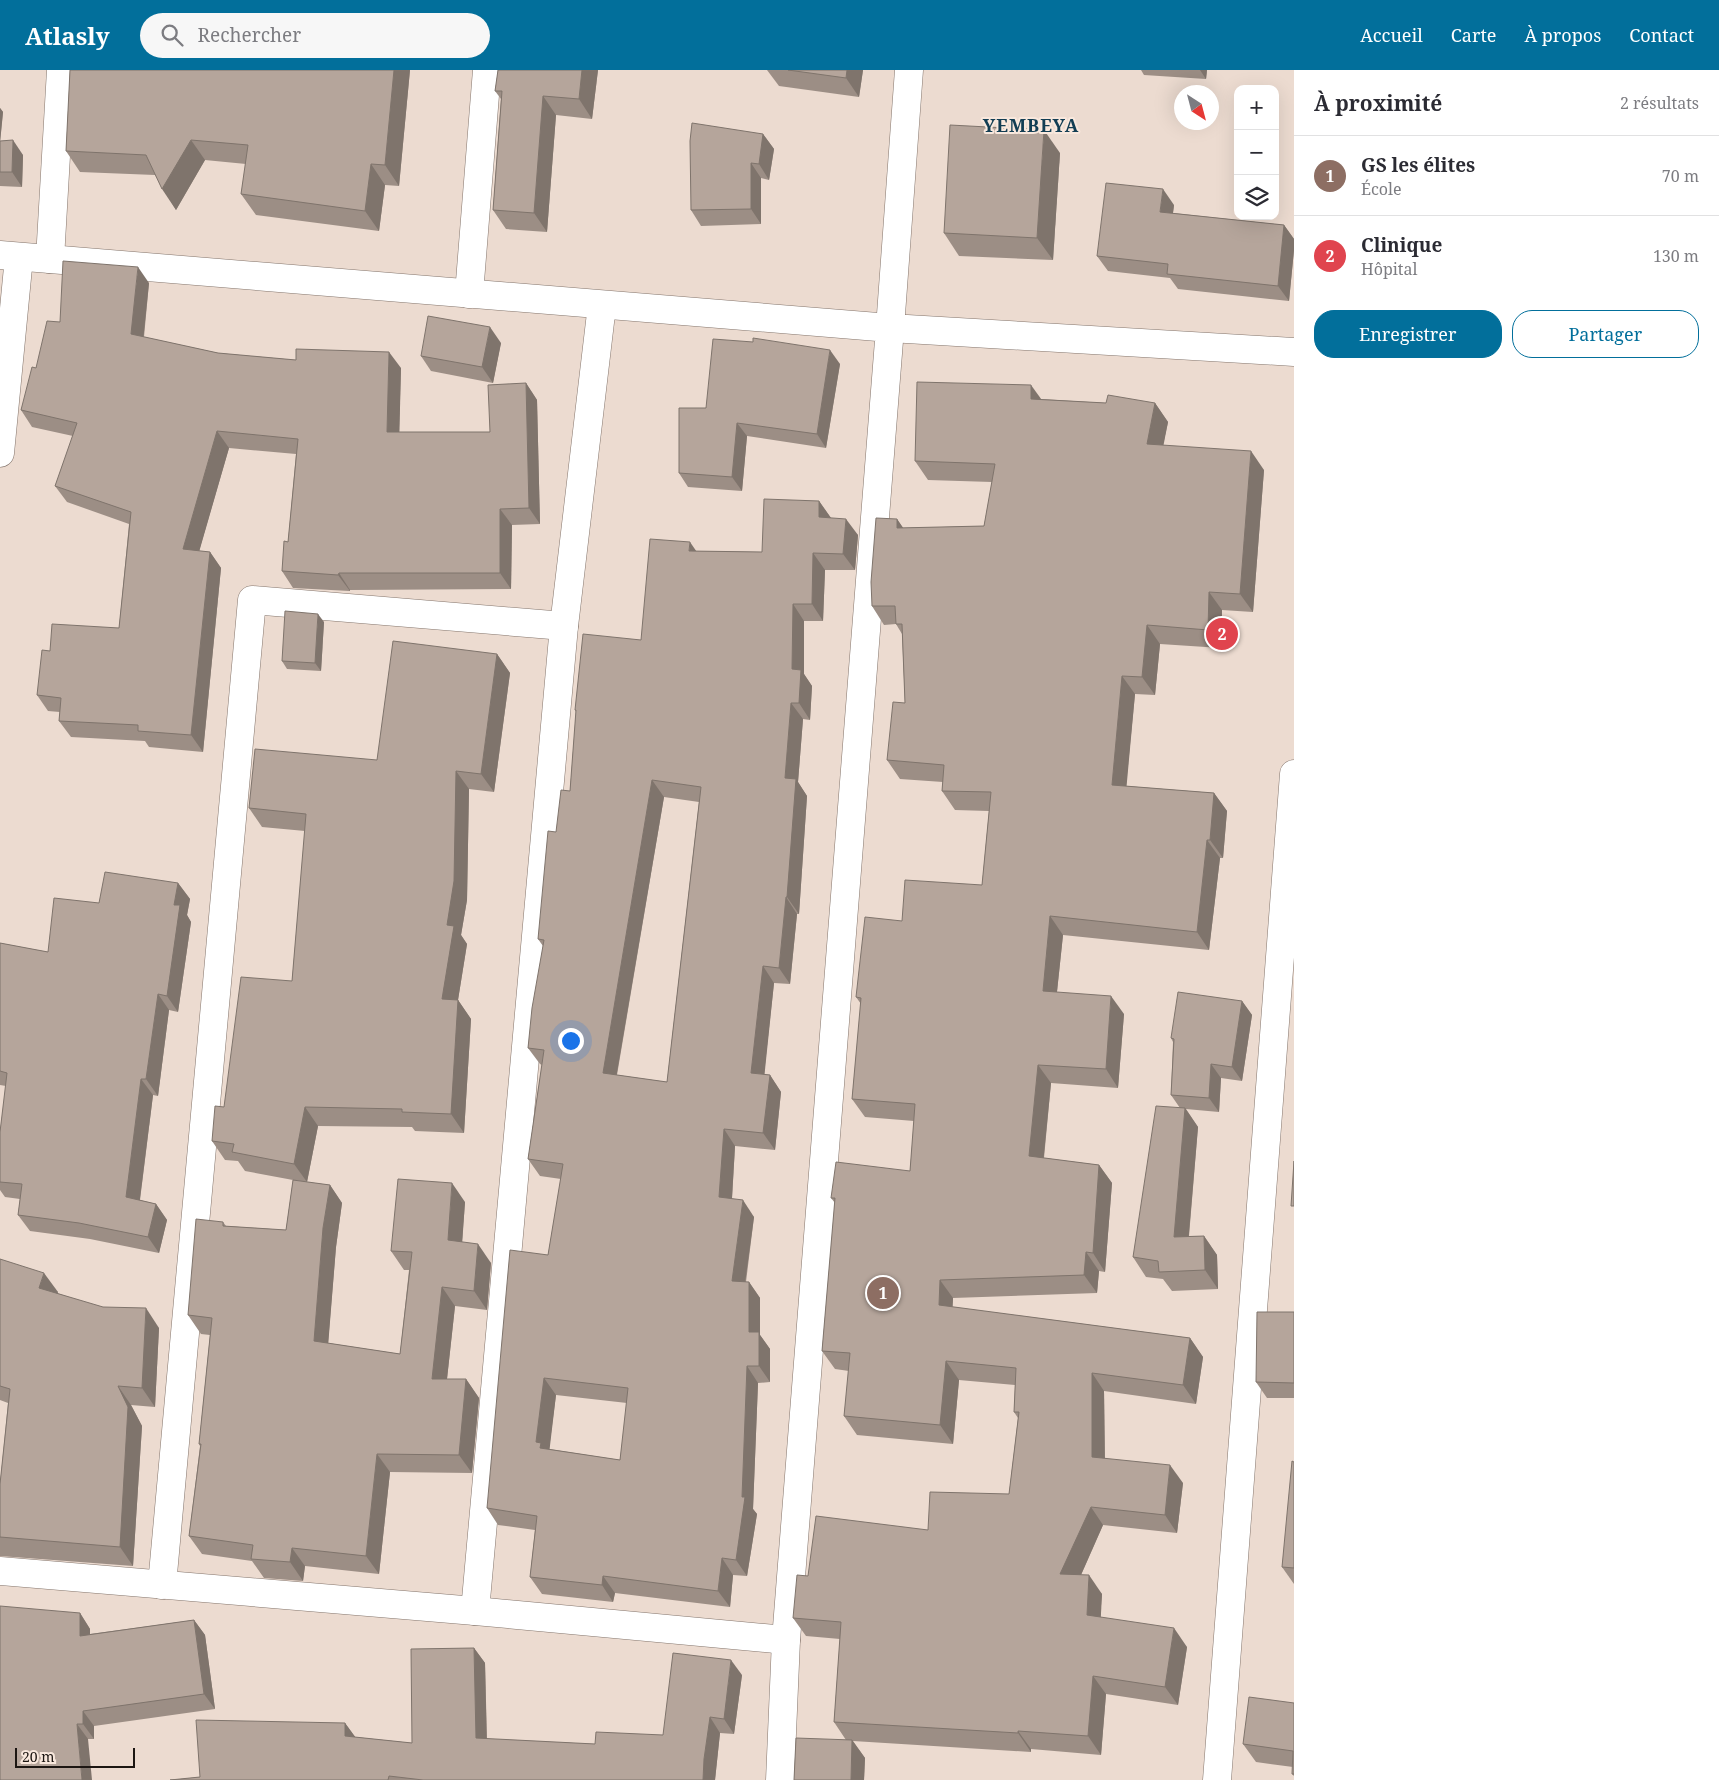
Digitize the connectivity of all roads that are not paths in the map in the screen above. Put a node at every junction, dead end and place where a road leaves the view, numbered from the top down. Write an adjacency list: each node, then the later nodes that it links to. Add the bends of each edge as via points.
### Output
1 (61, 70): 5 (street)
2 (487, 70): 6 (street)
3 (909, 70): 8 (street)
4 (10, 256): 5 (street); 10 (street)
5 (50, 259): 6 (street)
6 (469, 294): 7 (street)
7 (602, 305): 8 (street); 11 (street)
8 (890, 328): 9 (street); 16 (street)
9 (1294, 352)
10 (0, 453)
11 (564, 626): 14 (street, via 252,600); 15 (street)
12 (1294, 774): 18 (street)
13 (0, 1571): 14 (street)
14 (162, 1585): 15 (street)
15 (475, 1611): 16 (street)
16 (786, 1640): 17 (street)
17 (780, 1780)
18 (1217, 1780)

